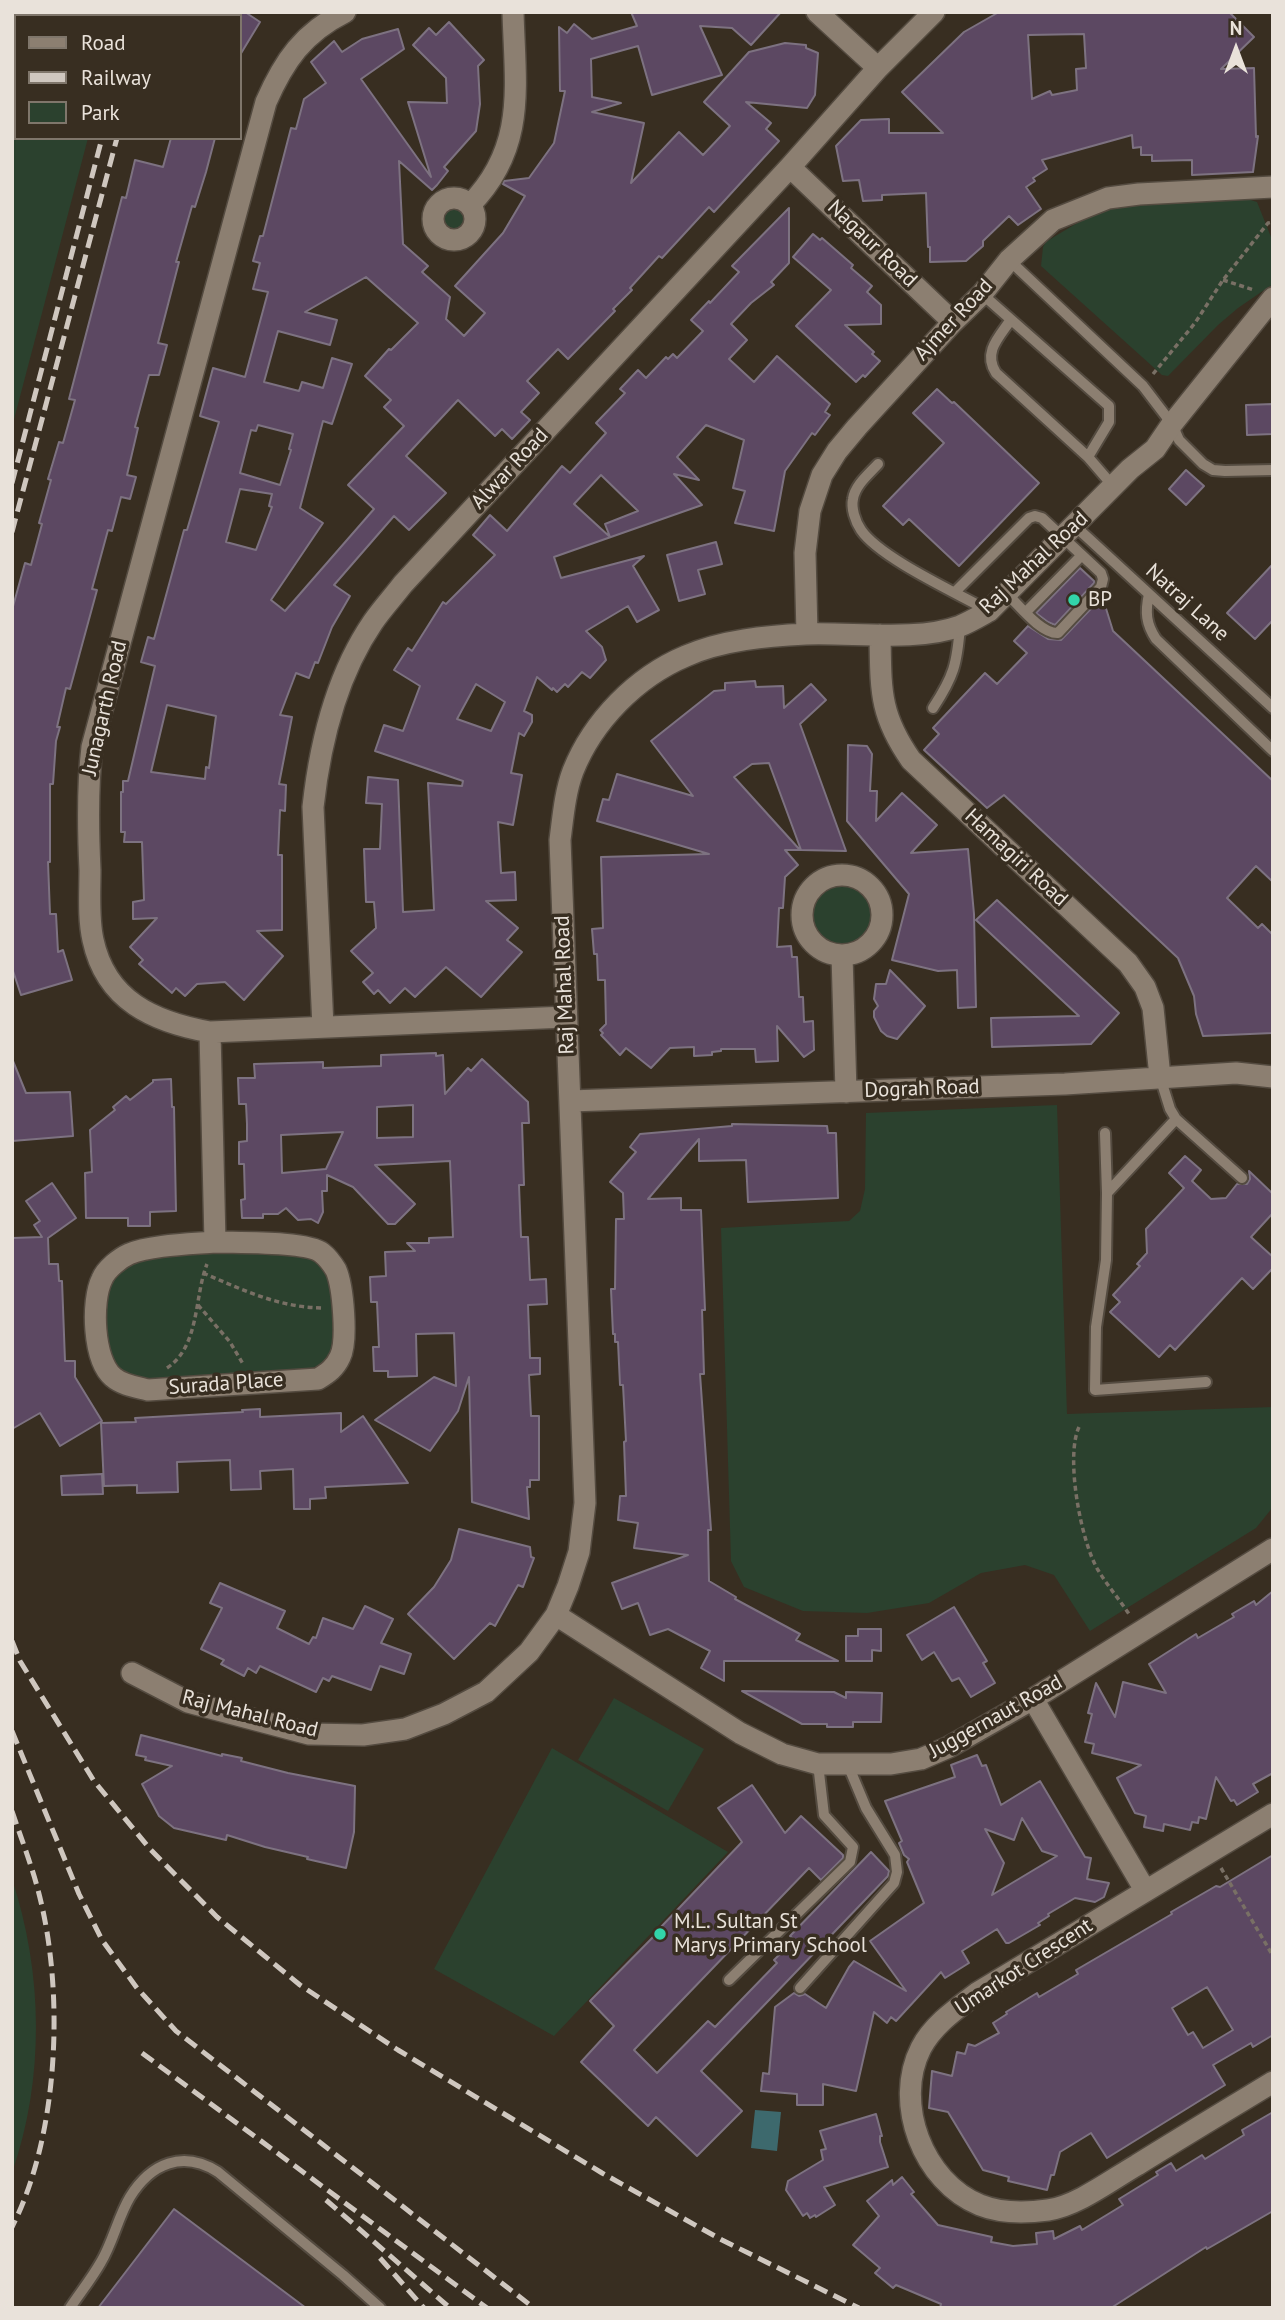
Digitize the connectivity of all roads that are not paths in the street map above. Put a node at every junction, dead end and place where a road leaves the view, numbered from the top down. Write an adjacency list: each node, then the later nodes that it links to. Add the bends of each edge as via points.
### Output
1 (345, 12): 35 (street, Junagarth Road, via 303,41 281,68 266,102 92,747 88,783 91,914 93,940 104,973 130,1003 185,1028)
2 (513, 12): 8 (street, via 514,125 486,189)
3 (817, 12): 5 (street)
4 (934, 12): 5 (street, Alwar Road)
5 (877, 68): 6 (street, Alwar Road)
6 (790, 167): 13 (street, Nagaur Road); 34 (street, Alwar Road, via 403,584 372,624 329,719 316,777 313,807)
7 (1273, 187): 9 (street, Ajmer Road, via 1108,198 1053,220)
8 (470, 205)
9 (1009, 260): 10 (street, Ajmer Road); 14 (lane, via 1143,386)
10 (982, 294): 12 (lane); 13 (street, Ajmer Road)
11 (1267, 295): 14 (street, Raj Mahal Road)
12 (1010, 321): 15 (lane, via 989,354 990,365); 15 (lane, via 1109,406 1109,422)
13 (953, 322): 27 (street, Ajmer Road, via 836,451 822,475 810,510 805,554)
14 (1172, 424): 17 (lane, via 1191,454 1213,470); 18 (street, Raj Mahal Road, via 1155,449)
15 (1088, 457): 18 (lane)
16 (878, 464): 21 (lane, via 852,502 860,529 901,562)
17 (1273, 470)
18 (1113, 486): 19 (street, Raj Mahal Road)
19 (1069, 532): 20 (lane); 21 (lane, via 1042,518 1029,518); 22 (street, Raj Mahal Road); 23 (lane, Natraj Lane)
20 (1081, 555): 25 (lane); 25 (lane, via 1101,573 1101,587 1058,633 1042,628)
21 (955, 592): 24 (lane)
22 (1007, 594): 24 (street, Raj Mahal Road); 25 (lane)
23 (1149, 594): 30 (lane, Natraj Lane); 31 (lane, via 1146,617 1156,639)
24 (989, 611): 26 (street, Raj Mahal Road)
25 (1026, 612)
26 (960, 626): 28 (street, Raj Mahal Road); 29 (lane, via 954,673)
27 (807, 634): 28 (street, Raj Mahal Road); 33 (street, Raj Mahal Road, via 758,639 687,655 636,686 583,750 572,774 560,839)
28 (880, 635): 36 (street, Hamagiri Road, via 885,714 897,739 911,760 1128,963 1145,986 1153,1008)
29 (933, 708)
30 (1273, 708)
31 (1273, 751)
32 (842, 955): 38 (street)
33 (566, 1017): 34 (street, Junagarth Road); 39 (street, Raj Mahal Road)
34 (323, 1027): 35 (street, Junagarth Road)
35 (210, 1032): 44 (street)
36 (1160, 1077): 37 (street, Dograh Road, via 1236,1073); 38 (street, Dograh Road); 40 (lane)
37 (1273, 1077)
38 (846, 1091): 39 (street, Dograh Road)
39 (570, 1101): 47 (street, Raj Mahal Road, via 585,1503 579,1552)
40 (1176, 1119): 42 (lane); 43 (lane)
41 (1105, 1133): 43 (lane)
42 (1242, 1178)
43 (1107, 1193): 45 (lane, via 1095,1390)
44 (215, 1242): 44 (street, Surada Place, via 296,1245 321,1252 340,1282 344,1336 342,1355 331,1371 317,1379 148,1390 114,1378 97,1347 102,1278 130,1254)
45 (1206, 1382)
46 (1273, 1549): 49 (street, Juggernaut Road)
47 (556, 1615): 48 (street, Raj Mahal Road, via 529,1652 486,1692 405,1729 363,1735 309,1734 188,1702); 50 (street, Juggernaut Road, via 740,1733 782,1754)
48 (132, 1672)
49 (1033, 1699): 51 (street, Juggernaut Road, via 922,1759); 53 (street)
50 (818, 1764): 51 (street, Juggernaut Road); 54 (lane, via 824,1815 853,1847 850,1863)
51 (848, 1765): 55 (lane, via 866,1808 895,1855 897,1872 894,1883)
52 (1273, 1814): 53 (street, Umarkot Crescent)
53 (1145, 1890): 56 (street, Umarkot Crescent, via 977,1993 941,2021 921,2049 910,2088 913,2123 928,2160 950,2187 980,2205 1014,2212 1050,2210 1087,2196)
54 (729, 1980)
55 (800, 1988)
56 (1273, 2082)
57 (70, 2308): 58 (lane, via 101,2263 130,2197 145,2178 168,2164 187,2160 203,2162 218,2172)
58 (380, 2308)

